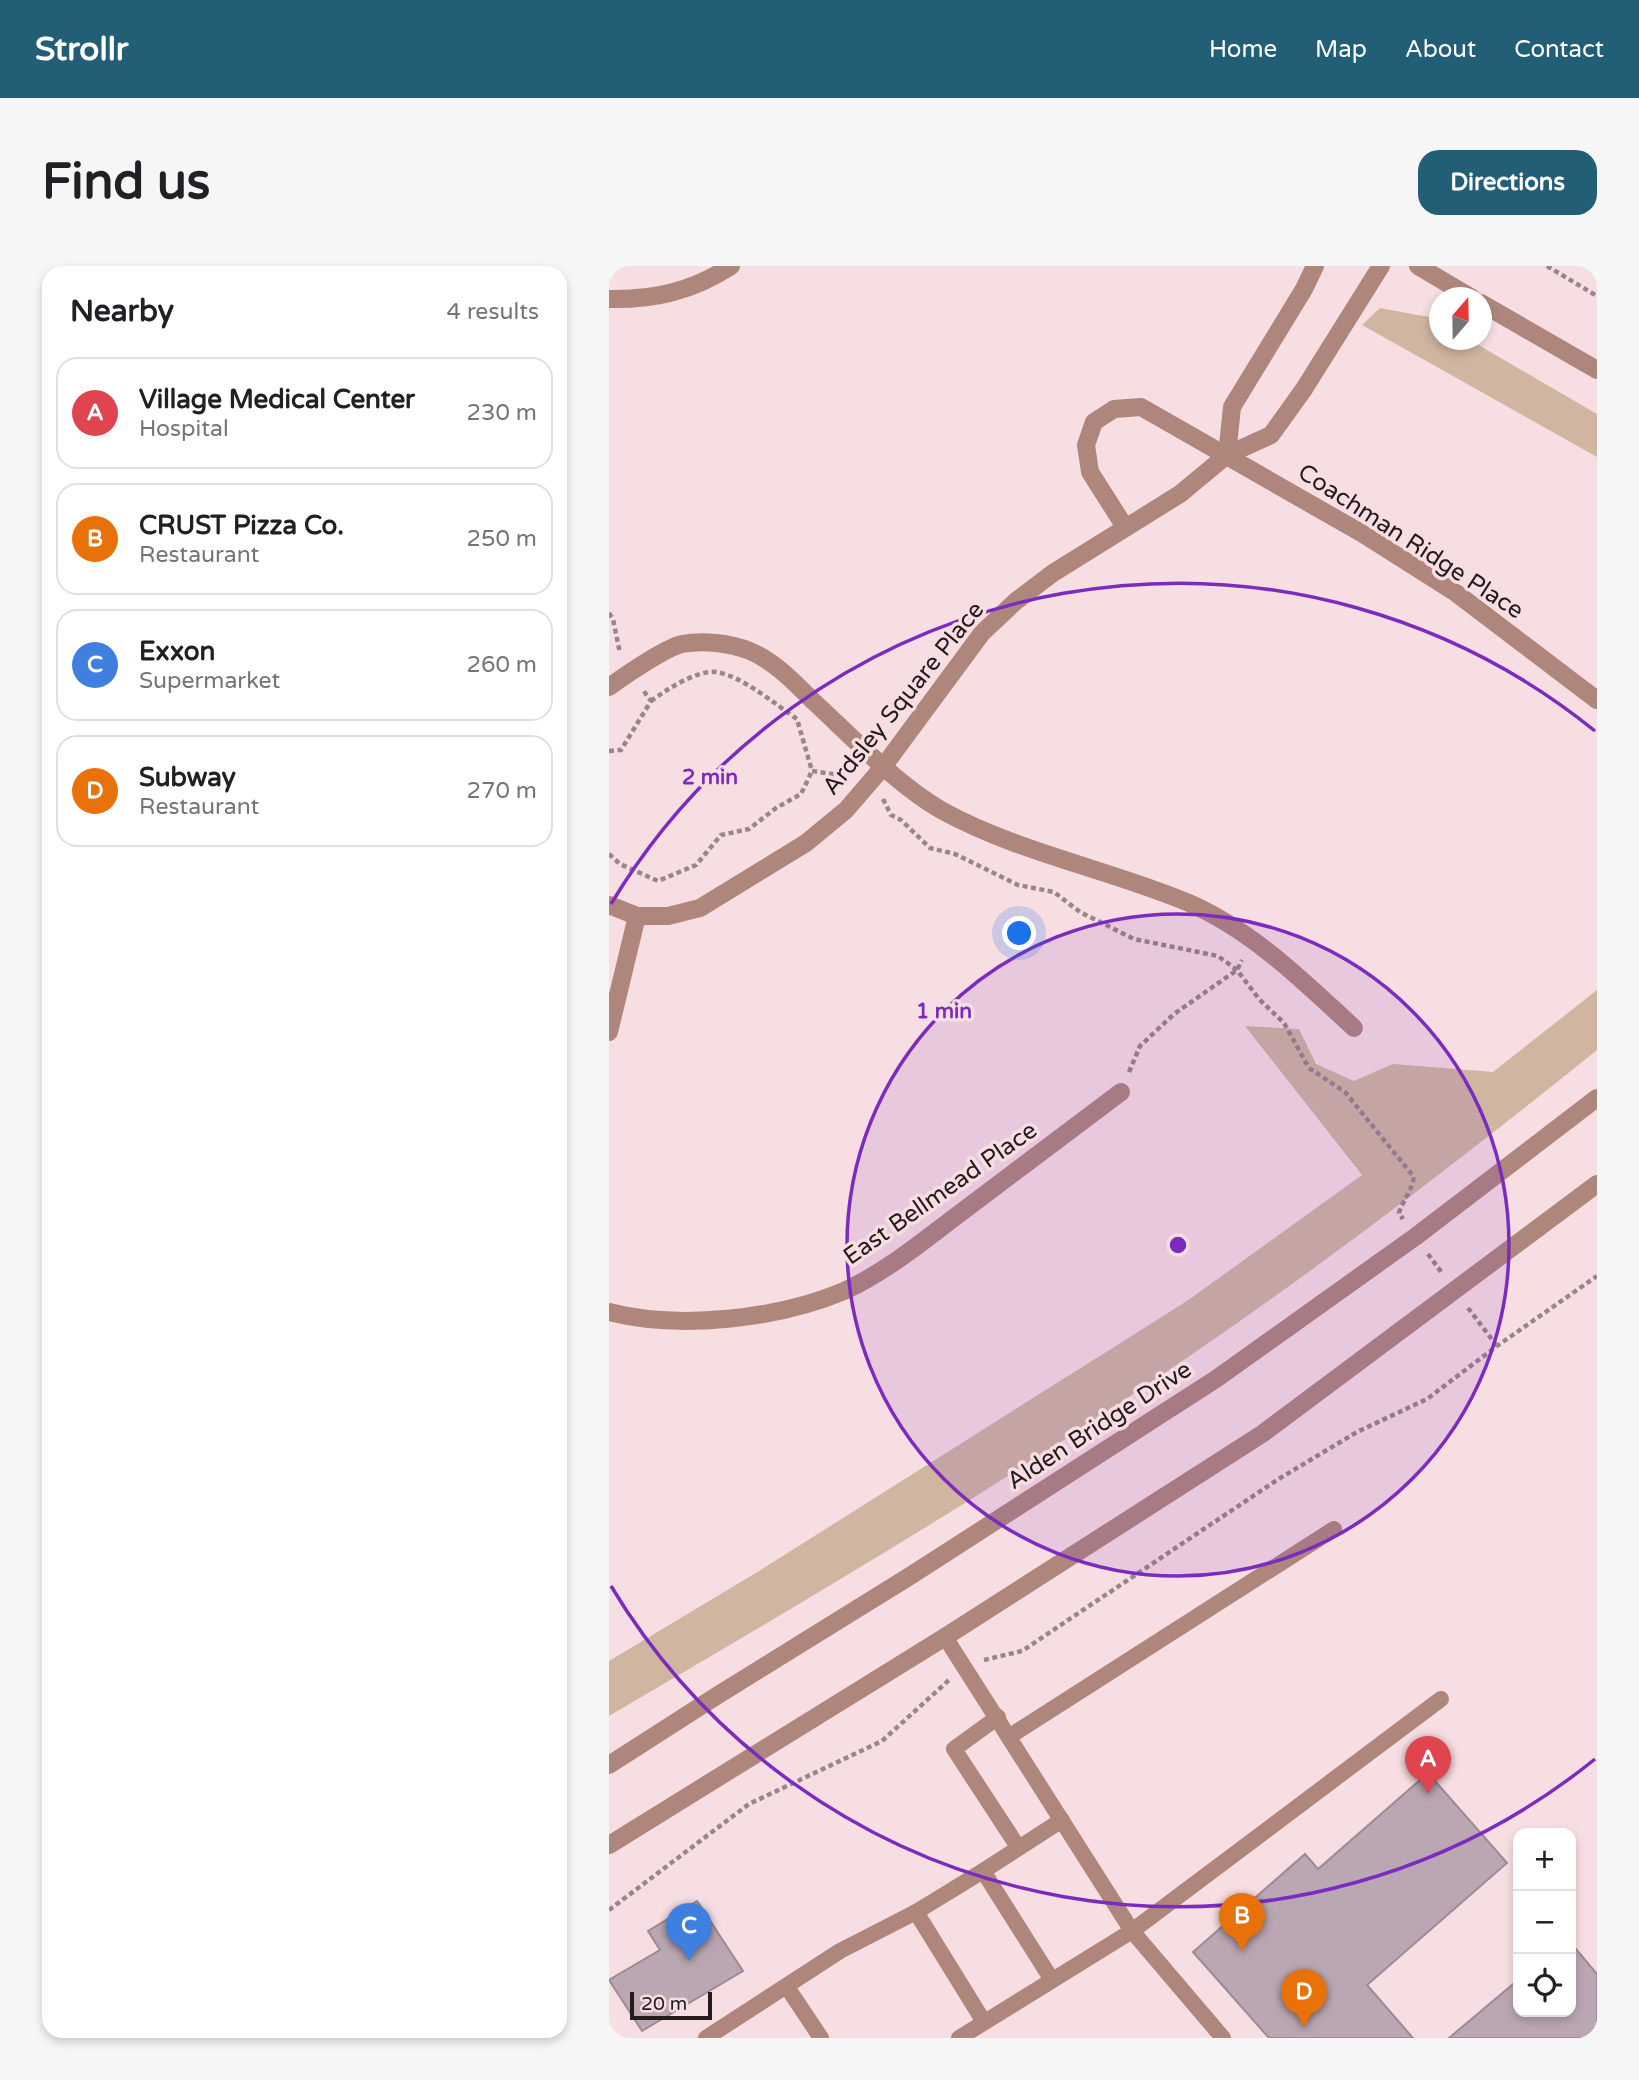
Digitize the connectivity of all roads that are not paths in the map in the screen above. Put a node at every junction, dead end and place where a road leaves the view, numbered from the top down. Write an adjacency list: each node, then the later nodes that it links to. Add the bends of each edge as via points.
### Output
1 (731, 266): 6 (street, via 680,292 639,300)
2 (1315, 266): 9 (street, via 1232,407)
3 (1381, 266): 9 (street, Ardsley Square Place, via 1271,435)
4 (1418, 266): 5 (street)
5 (1453, 287)
6 (609, 299)
7 (1492, 309): 8 (street)
8 (1597, 370)
9 (1227, 455): 10 (street, Ardsley Square Place, via 1180,494); 10 (street, Coachman Ridge Place, via 1141,407 1114,409 1094,422 1086,445 1090,472); 12 (street, Coachman Ridge Place, via 1456,593)
10 (1125, 527): 13 (street, Ardsley Square Place, via 1053,573 982,633)
11 (609, 687): 13 (street, via 681,644 717,643 751,651 779,668)
12 (1597, 701)
13 (883, 767): 15 (street, Ardsley Square Place, via 846,810 806,843 701,908 668,916); 16 (street, via 940,809 993,835 1190,904 1277,958)
14 (609, 905): 15 (street)
15 (637, 916): 17 (street)
16 (1354, 1028)
17 (609, 1032)
18 (1121, 1092): 21 (street, East Bellmead Place, via 893,1263 845,1290 731,1320 671,1320)
19 (1597, 1098): 27 (street, Alden Bridge Drive, via 1415,1237 1204,1387)
20 (1597, 1184): 23 (street, via 1262,1434)
21 (609, 1312)
22 (1334, 1528): 26 (lane)
23 (945, 1637): 25 (lane); 29 (street)
24 (1441, 1699): 33 (lane)
25 (998, 1717): 26 (lane); 30 (lane, via 954,1749)
26 (1010, 1736): 28 (lane)
27 (609, 1765)
28 (1062, 1820): 30 (lane); 33 (lane)
29 (609, 1846)
30 (1018, 1847): 31 (lane)
31 (983, 1871): 32 (lane); 34 (lane)
32 (916, 1912): 35 (lane, via 840,1951); 36 (lane)
33 (1132, 1931): 34 (lane); 40 (lane)
34 (1052, 1980): 36 (lane)
35 (787, 1987): 37 (lane); 38 (lane)
36 (984, 2022): 39 (lane)
37 (706, 2038)
38 (821, 2038)
39 (959, 2038)
40 (1223, 2038)

